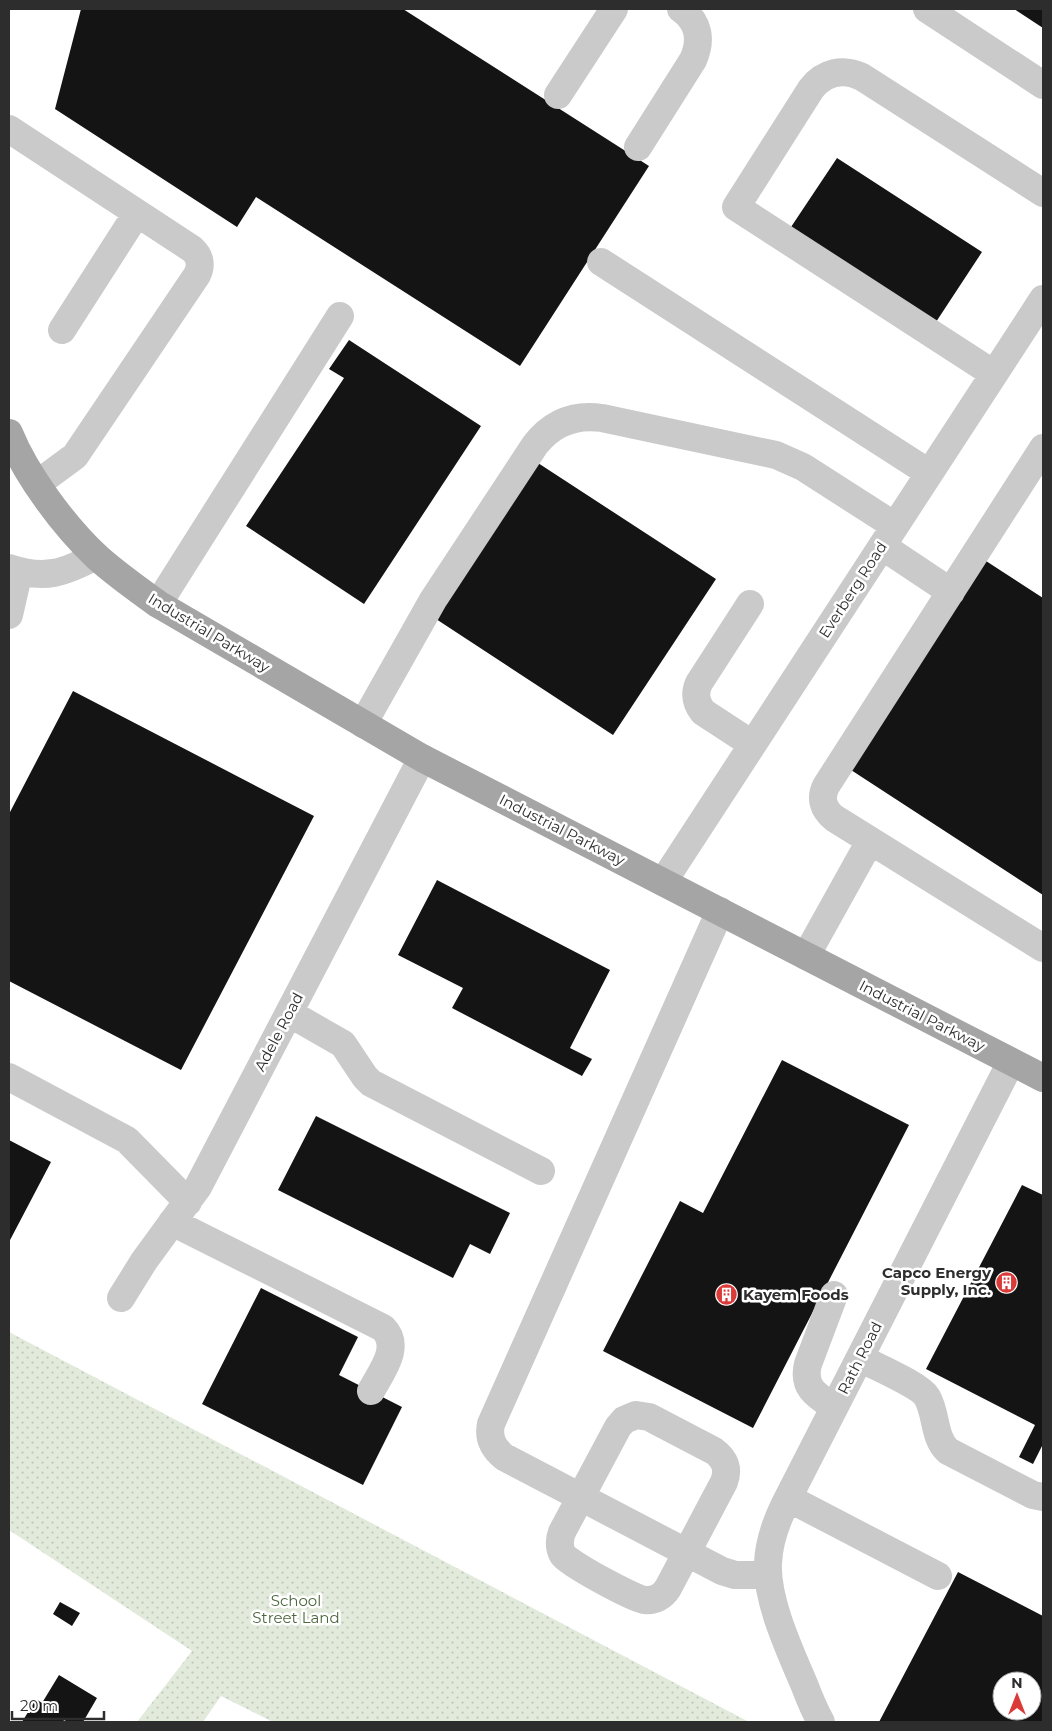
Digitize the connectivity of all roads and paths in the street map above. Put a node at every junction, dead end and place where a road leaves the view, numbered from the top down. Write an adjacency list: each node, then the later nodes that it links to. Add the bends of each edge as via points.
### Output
1 (614, 9): 5 (street)
2 (681, 9): 7 (street, via 696,25 699,47)
3 (927, 9): 4 (street)
4 (1043, 85)
5 (558, 95)
6 (9, 129): 9 (street)
7 (638, 147)
8 (1043, 193): 14 (street, via 862,77 841,72 821,78 811,88 736,207)
9 (137, 213): 13 (street); 18 (street, via 195,251 200,261 199,272 75,456)
10 (601, 262): 17 (street)
11 (1043, 299): 14 (street, Everberg Road)
12 (340, 316): 23 (street)
13 (62, 330)
14 (994, 374): 17 (street, Everberg Road)
15 (9, 433): 18 (main road, Industrial Parkway)
16 (1043, 448): 22 (street)
17 (929, 473): 19 (street, Everberg Road)
18 (37, 484): 20 (main road, Industrial Parkway, via 59,515)
19 (888, 536): 22 (street); 26 (street, via 803,467 776,454 602,418 570,419 550,430 535,445 433,600); 27 (street, Everberg Road)
20 (96, 556): 21 (street, via 69,570 45,575); 23 (main road, Industrial Parkway)
21 (14, 569): 25 (street)
22 (951, 592): 29 (street, via 824,790 827,812)
23 (158, 604): 26 (main road, Industrial Parkway)
24 (750, 604): 27 (street, via 699,683 696,696 703,712)
25 (9, 615)
26 (363, 724): 28 (main road, Industrial Parkway)
27 (752, 744): 30 (street, Everberg Road)
28 (422, 758): 30 (main road, Industrial Parkway); 34 (street, Adele Road)
29 (870, 840): 32 (street); 33 (street)
30 (663, 882): 31 (main road, Industrial Parkway)
31 (720, 911): 33 (main road, Industrial Parkway); 45 (street, via 490,1424 491,1441 501,1454)
32 (1043, 948)
33 (806, 956): 35 (main road, Industrial Parkway)
34 (289, 1013): 38 (street, via 343,1044 371,1083); 39 (street, Adele Road, via 198,1187)
35 (1011, 1062): 36 (main road, Industrial Parkway); 42 (street, Rath Road)
36 (1042, 1074)
37 (9, 1077): 39 (street, via 124,1138)
38 (541, 1171)
39 (180, 1212): 41 (street, Adele Road); 43 (street, via 383,1328 390,1340 391,1353)
40 (834, 1295): 44 (street, via 806,1376 814,1392)
41 (121, 1298)
42 (860, 1358): 44 (street, Rath Road); 46 (street, via 923,1392 930,1403 940,1441 948,1451 1033,1495)
43 (371, 1391)
44 (834, 1407): 47 (street, Rath Road)
45 (581, 1497): 48 (street); 48 (street, via 562,1532 562,1554 572,1563 637,1598 650,1600 666,1592); 48 (street, via 624,1420 641,1415 658,1421 714,1451 725,1465 724,1482)
46 (1043, 1497)
47 (788, 1498): 49 (street, Rath Road, via 772,1538); 50 (street)
48 (686, 1553): 49 (street, via 726,1573)
49 (768, 1575): 51 (street, Rath Road, via 784,1637)
50 (938, 1576)
51 (821, 1722)

